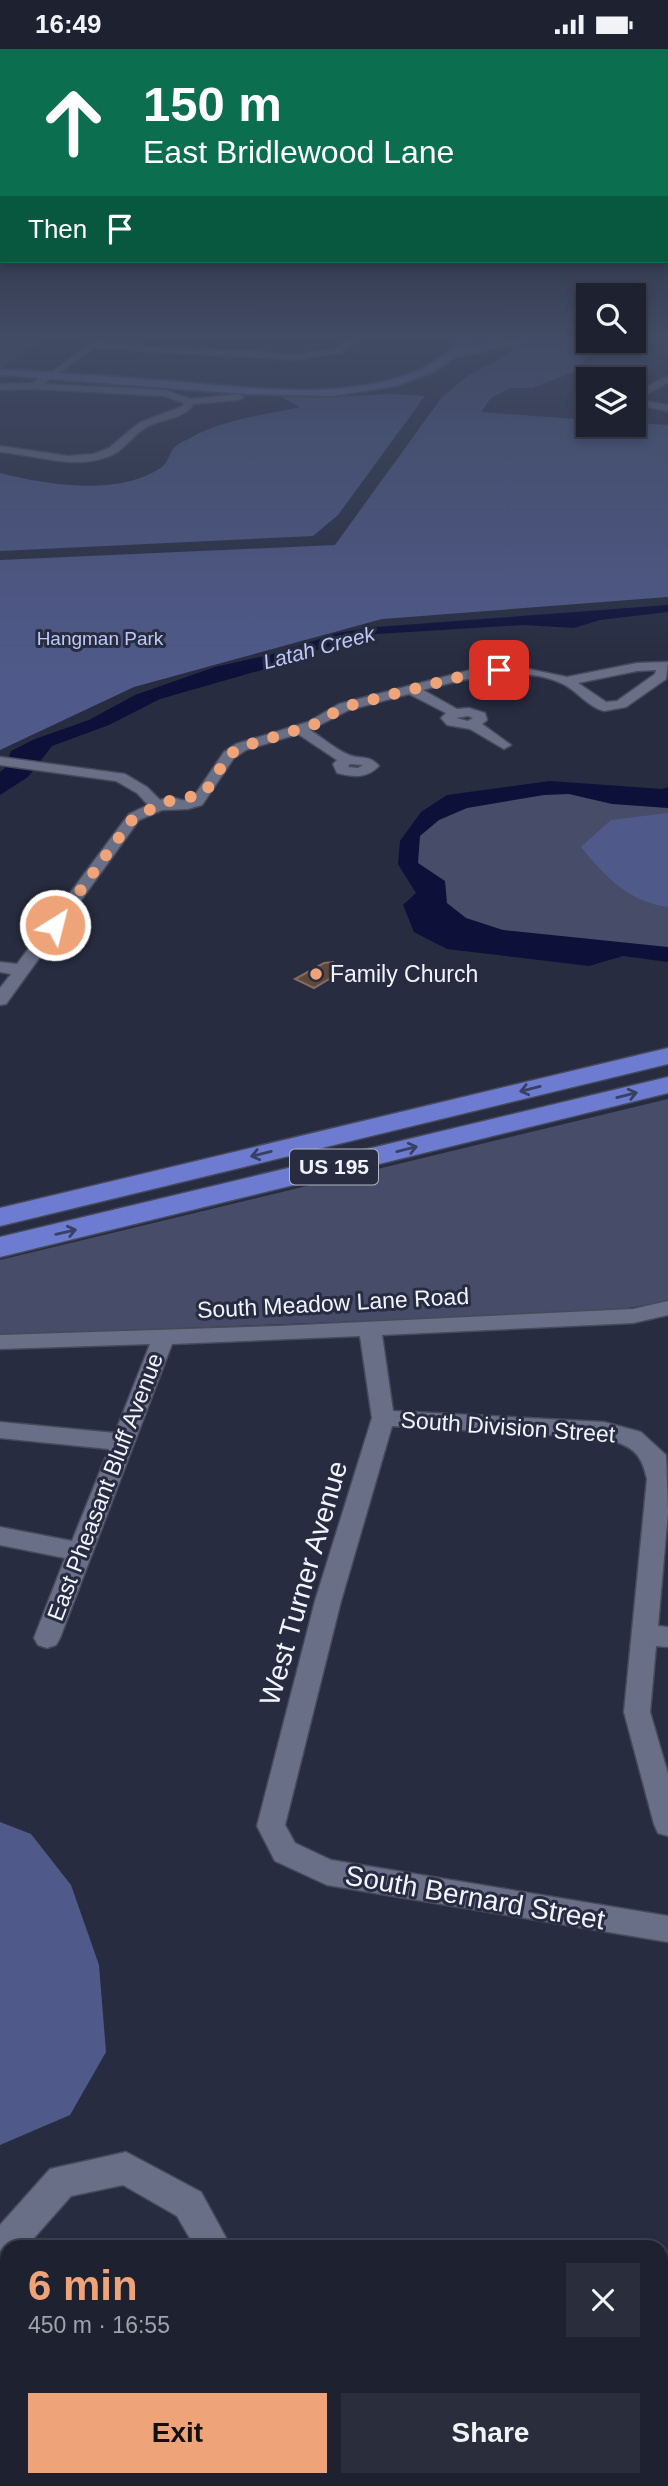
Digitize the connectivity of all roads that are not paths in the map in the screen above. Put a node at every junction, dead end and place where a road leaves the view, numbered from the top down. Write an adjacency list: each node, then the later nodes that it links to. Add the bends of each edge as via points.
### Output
1 (117, 448): 2 (street, via 97,457 67,459)
2 (0, 449)
3 (666, 666): 4 (street); 4 (street, via 661,676 621,704 604,706)
4 (567, 681): 5 (street, via 499,670)
5 (412, 690): 6 (street, via 344,707); 7 (street, via 454,713 448,718 452,722 472,725)
6 (299, 729): 8 (street); 10 (street, via 234,751 201,800)
7 (505, 745)
8 (347, 760)
9 (0, 761): 10 (street, via 120,777)
10 (158, 806): 12 (street, via 134,817)
11 (0, 967): 12 (street)
12 (13, 974): 13 (street)
13 (0, 1000)
14 (668, 1056): 16 (highway, US 195, one-way to 16)
15 (668, 1085): 17 (highway, US 195, one-way to 15)
16 (0, 1217)
17 (0, 1247)
18 (668, 1308): 19 (street, South Meadow Lane Road, via 633,1316)
19 (370, 1327): 20 (street, South Meadow Lane Road); 22 (street, West Turner Avenue)
20 (164, 1336): 21 (street, South Meadow Lane Road); 24 (street, East Pheasant Bluff Avenue)
21 (0, 1342)
22 (383, 1418): 27 (street, South Division Street, via 604,1430 633,1438 654,1455 659,1479); 30 (street, West Turner Avenue, via 328,1601 271,1826)
23 (0, 1430): 24 (street)
24 (123, 1442): 26 (street, East Pheasant Bluff Avenue)
25 (0, 1536): 26 (street)
26 (80, 1552): 28 (street, East Pheasant Bluff Avenue)
27 (656, 1636): 29 (street, via 637,1712)
28 (47, 1638)
29 (668, 1824)
30 (285, 1852): 31 (street, South Bernard Street, via 327,1872)
31 (668, 1929)
32 (10, 2240): 33 (street, via 62,2181 126,2168 189,2204)
33 (210, 2240)

